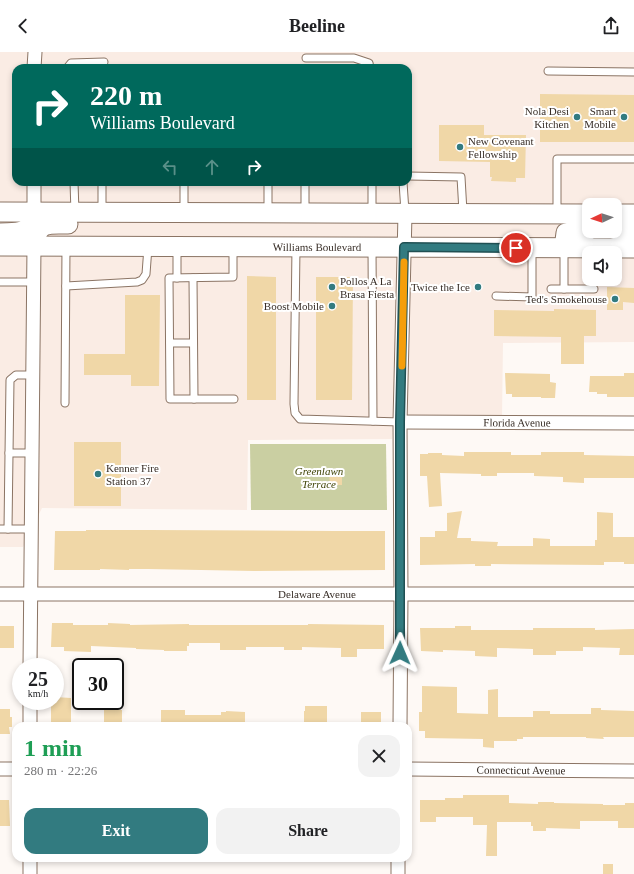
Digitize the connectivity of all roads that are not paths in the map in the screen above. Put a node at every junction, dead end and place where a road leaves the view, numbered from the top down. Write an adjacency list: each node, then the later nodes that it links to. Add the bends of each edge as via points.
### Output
1 (35, 52): 4 (street)
2 (306, 58): 6 (lane, via 354,58)
3 (104, 62): 5 (lane)
4 (34, 64)
5 (91, 64)
6 (369, 64)
7 (548, 72): 8 (lane)
8 (634, 72)
9 (634, 160): 29 (lane, via 557,159)
10 (412, 176): 28 (lane, via 461,177)
11 (34, 186): 20 (street)
12 (74, 186): 21 (lane)
13 (103, 186): 22 (lane)
14 (184, 186): 23 (lane)
15 (268, 186): 24 (lane)
16 (305, 186): 25 (lane)
17 (372, 186): 26 (lane)
18 (404, 186): 27 (lane)
19 (0, 212): 20 (main road)
20 (34, 213): 21 (main road); 36 (main road, via 24,231)
21 (75, 213): 22 (main road)
22 (106, 213): 23 (main road); 38 (main road, via 105,219 95,223 45,225 38,231)
23 (184, 213): 24 (main road)
24 (268, 214): 25 (main road)
25 (305, 214): 26 (main road)
26 (372, 214): 27 (main road)
27 (405, 214): 28 (main road); 45 (street)
28 (463, 214): 29 (main road)
29 (557, 214): 30 (main road)
30 (582, 214)
31 (622, 214): 32 (main road)
32 (634, 214)
33 (582, 230): 47 (main road, via 566,233)
34 (622, 230): 35 (main road)
35 (634, 230)
36 (0, 233)
37 (0, 246): 38 (main road, Williams Boulevard)
38 (34, 246): 39 (main road, Williams Boulevard); 52 (street)
39 (66, 246): 40 (main road, Williams Boulevard); 53 (lane)
40 (148, 246): 41 (main road, Williams Boulevard); 53 (lane, via 146,274 142,280)
41 (177, 246): 42 (main road, Williams Boulevard); 49 (lane)
42 (233, 247): 43 (main road, Williams Boulevard); 50 (lane, via 233,277)
43 (296, 247): 44 (main road, Williams Boulevard); 64 (lane, via 295,413 300,419)
44 (372, 247): 45 (main road, Williams Boulevard); 64 (lane)
45 (404, 247): 46 (main road, Williams Boulevard); 65 (street)
46 (532, 248): 47 (main road, Williams Boulevard); 57 (lane, via 532,297)
47 (564, 248): 48 (main road, Williams Boulevard); 55 (lane)
48 (634, 248)
49 (177, 278): 50 (lane); 58 (lane, via 169,278)
50 (193, 278): 59 (lane)
51 (0, 282): 52 (lane)
52 (34, 282): 60 (street)
53 (66, 286): 63 (lane)
54 (551, 289): 55 (lane)
55 (564, 289): 56 (lane)
56 (594, 289)
57 (496, 296)
58 (170, 343): 59 (lane); 61 (lane, via 170,399)
59 (193, 343): 61 (lane)
60 (33, 375): 67 (lane, via 16,375 10,380); 68 (street)
61 (194, 399): 62 (lane)
62 (234, 399)
63 (65, 403)
64 (373, 421): 65 (lane)
65 (400, 422): 66 (street, Florida Avenue); 74 (street)
66 (634, 424)
67 (9, 453): 68 (lane); 70 (lane)
68 (32, 453): 71 (street)
69 (0, 529): 70 (lane)
70 (8, 529): 71 (lane)
71 (32, 529): 73 (street)
72 (0, 594): 73 (street, Delaware Avenue)
73 (31, 594): 74 (street, Delaware Avenue); 76 (street)
74 (401, 594): 75 (street, Delaware Avenue); 79 (street)
75 (634, 594)
76 (30, 658)
77 (30, 710): 78 (street)
78 (30, 722)
79 (400, 722)
80 (0, 769): 81 (street)
81 (12, 769)
82 (412, 769): 83 (street, Connecticut Avenue)
83 (634, 771)
84 (30, 862): 86 (street)
85 (398, 862): 87 (street)
86 (30, 874)
87 (398, 874)

